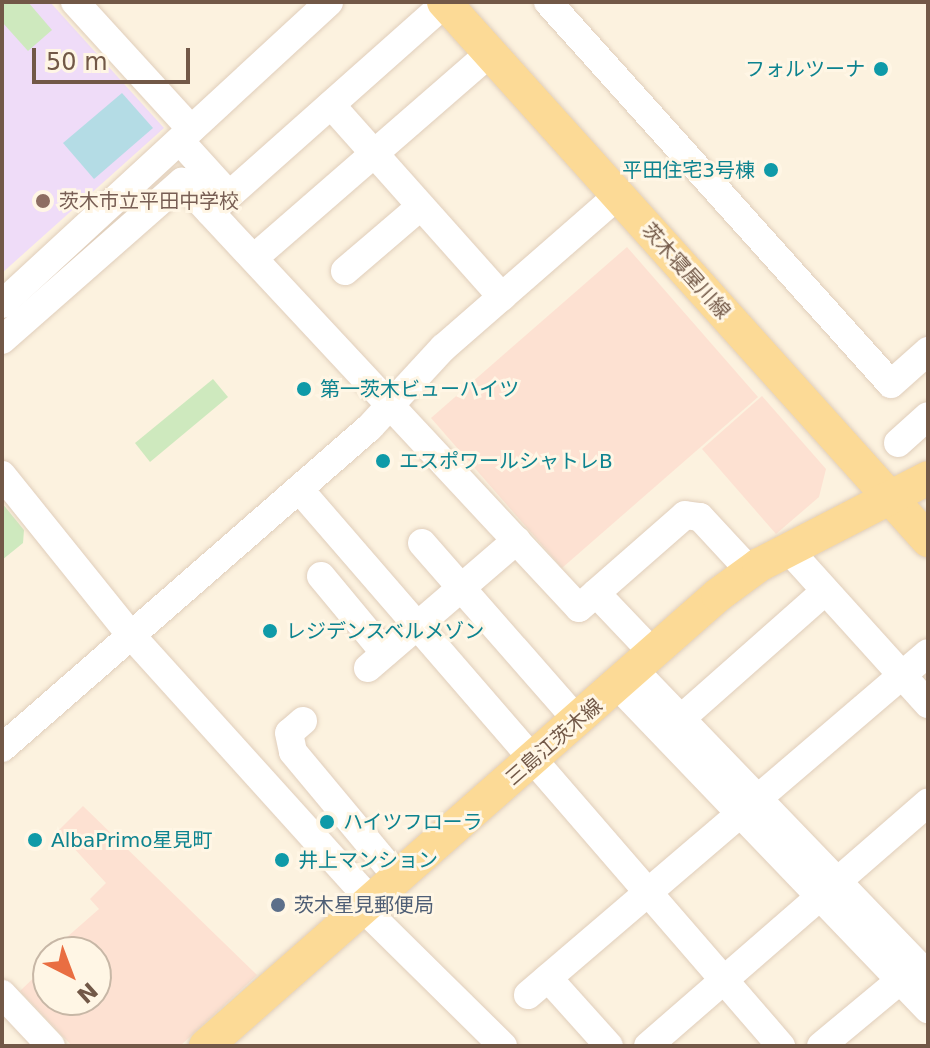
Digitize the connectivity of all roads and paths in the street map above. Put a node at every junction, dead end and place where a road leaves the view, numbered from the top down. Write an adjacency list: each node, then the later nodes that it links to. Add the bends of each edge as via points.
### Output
1 (75, 2): 7 (street)
2 (329, 2): 7 (street)
3 (445, 2): 5 (main road, 茨木寝屋川線); 6 (street)
4 (548, 2): 17 (street, via 891,384)
5 (490, 53): 8 (street); 9 (main road, 茨木寝屋川線)
6 (331, 105): 8 (street); 10 (street)
7 (186, 135): 10 (street); 15 (street)
8 (373, 154): 11 (street); 12 (street)
9 (617, 196): 14 (street); 24 (main road, 茨木寝屋川線)
10 (220, 204): 12 (street); 16 (street, via 182,182)
11 (420, 207): 13 (street); 14 (street)
12 (254, 258): 18 (street)
13 (345, 271)
14 (502, 297): 18 (street)
15 (2, 304)
16 (2, 340)
17 (928, 351)
18 (392, 403): 23 (street); 25 (street)
19 (928, 416): 20 (street)
20 (898, 443)
21 (2, 475): 35 (street)
22 (928, 478): 24 (main road, 三島江茨木線)
23 (299, 489): 34 (street); 35 (street)
24 (889, 497): 26 (main road, 茨木寝屋川線); 28 (main road, 三島江茨木線)
25 (517, 540): 31 (street); 33 (street, via 579,608)
26 (928, 540)
27 (422, 543): 31 (street)
28 (788, 549): 29 (main road, 三島江茨木線); 32 (street)
29 (750, 571): 33 (street, via 700,517 685,515); 37 (main road, 三島江茨木線)
30 (321, 576): 34 (street, via 376,661)
31 (461, 588): 34 (street); 41 (street)
32 (825, 591): 38 (street); 42 (street)
33 (596, 593): 37 (street)
34 (416, 627): 44 (street)
35 (130, 634): 43 (street); 50 (street)
36 (928, 653): 38 (street)
37 (636, 670): 41 (main road, 三島江茨木線); 42 (street)
38 (902, 676): 39 (street); 46 (street)
39 (928, 704)
40 (303, 721): 47 (street, via 289,733 293,752)
41 (578, 721): 44 (main road, 三島江茨木線)
42 (672, 728): 46 (street)
43 (2, 748)
44 (532, 762): 47 (main road, 三島江茨木線); 48 (street)
45 (928, 803): 49 (street)
46 (746, 809): 48 (street); 49 (street)
47 (397, 877): 50 (main road, 三島江茨木線)
48 (647, 893): 52 (street); 58 (street, via 538,986)
49 (826, 893): 51 (street); 52 (street)
50 (366, 903): 56 (main road, 三島江茨木線); 57 (street)
51 (918, 970): 54 (street); 61 (street)
52 (724, 981): 59 (street); 60 (street)
53 (4, 1000): 55 (street)
54 (928, 1009)
55 (48, 1045)
56 (206, 1046)
57 (503, 1046)
58 (609, 1046)
59 (648, 1046)
60 (781, 1046)
61 (821, 1046)

